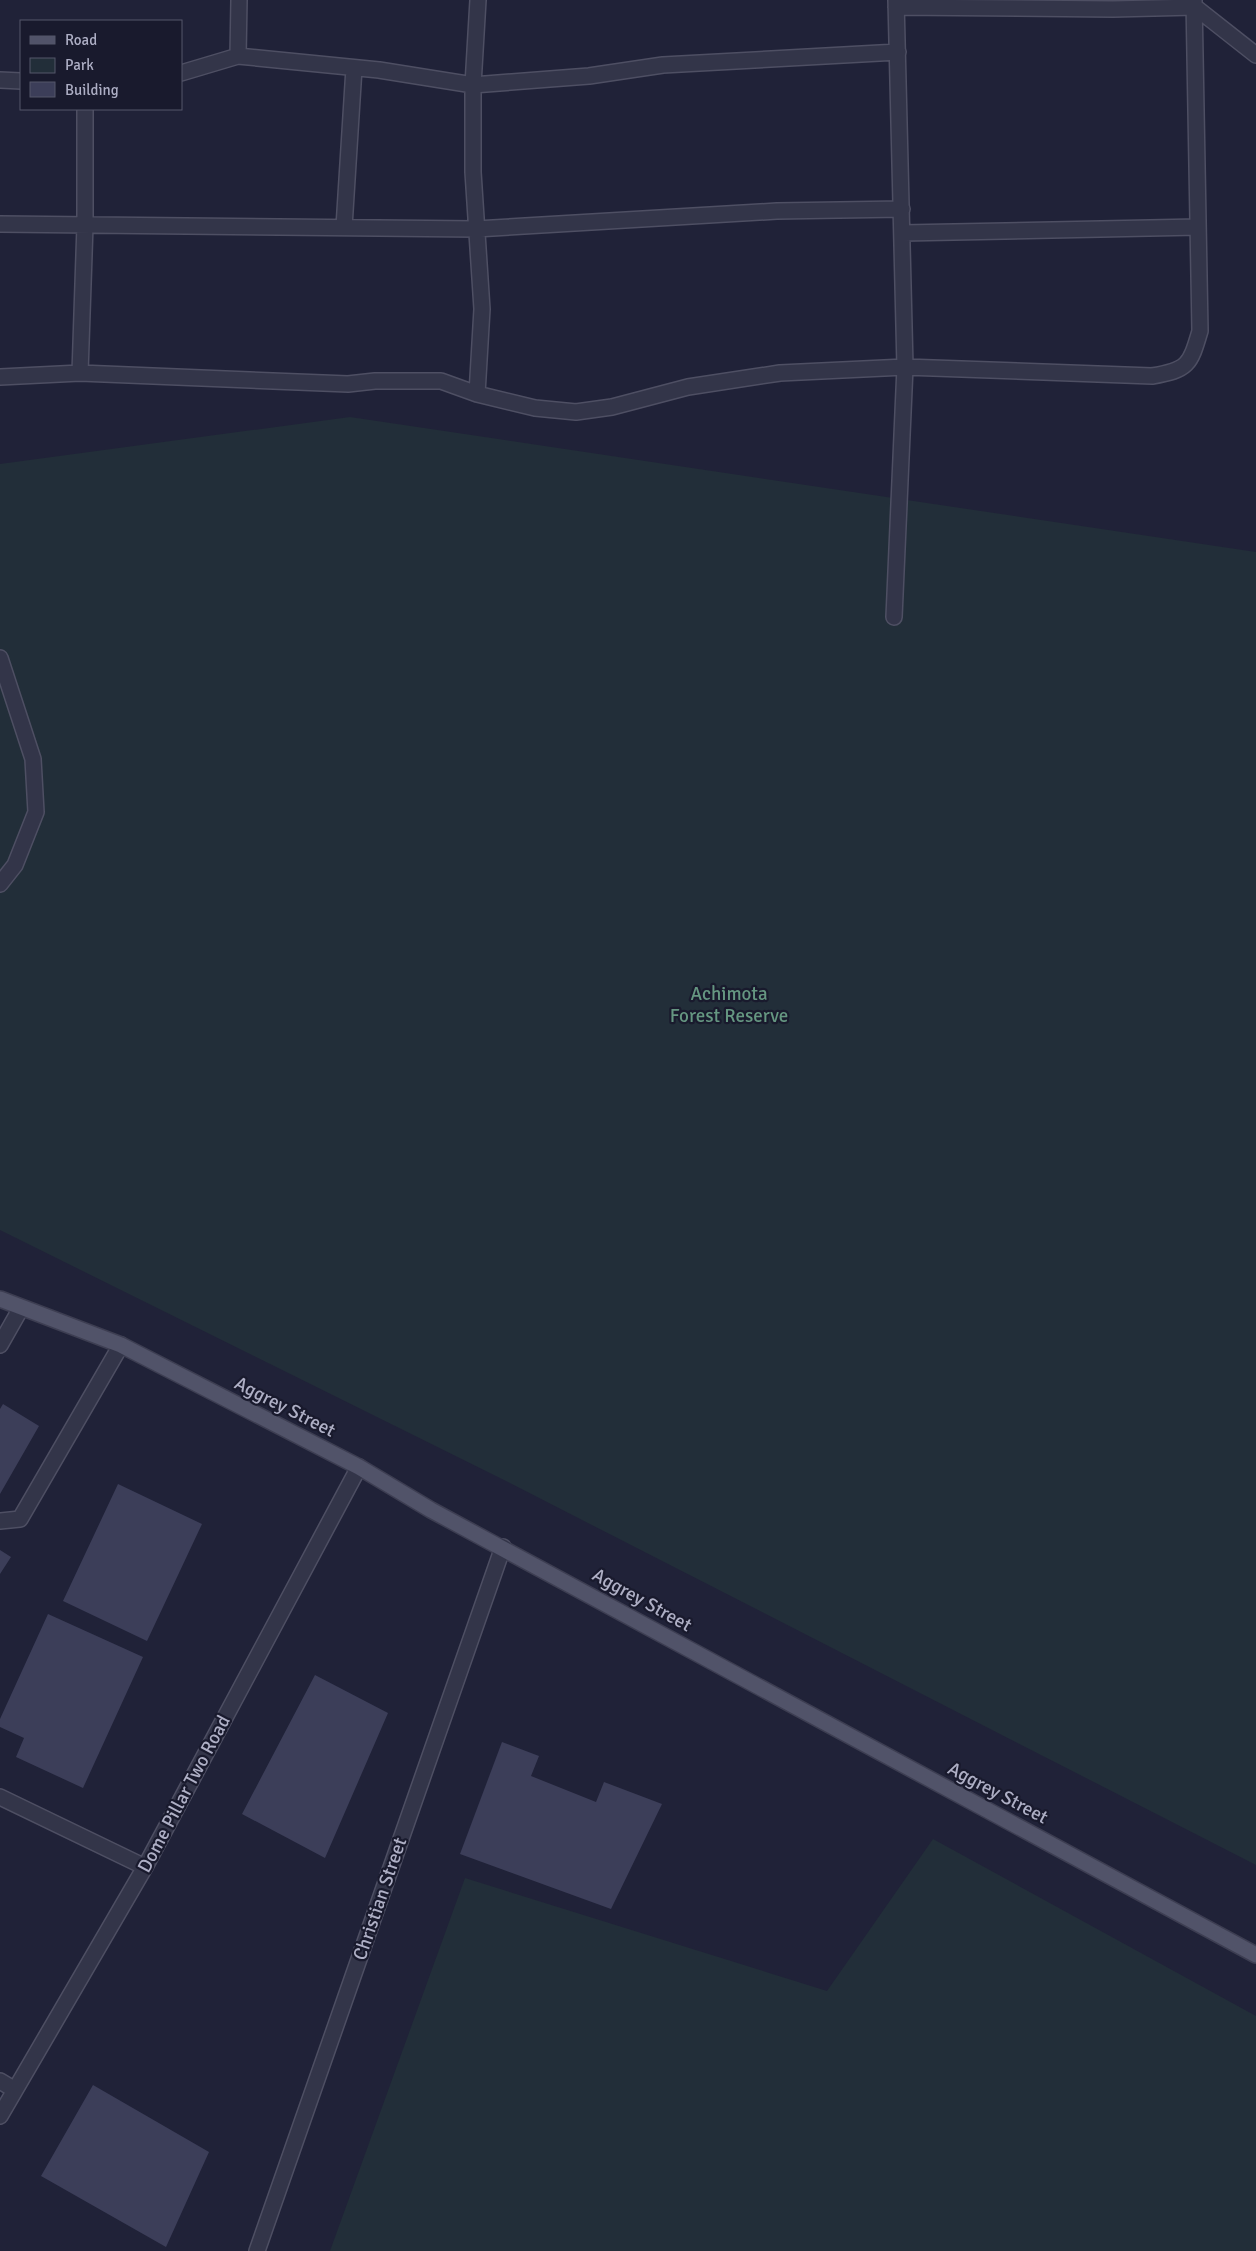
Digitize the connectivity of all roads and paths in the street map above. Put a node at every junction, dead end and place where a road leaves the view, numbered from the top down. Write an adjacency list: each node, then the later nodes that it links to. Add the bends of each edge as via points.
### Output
1 (239, 0): 7 (street)
2 (478, 0): 12 (street)
3 (896, 3): 4 (street, via 1113,9); 5 (street)
4 (1194, 4): 6 (street); 18 (street)
5 (898, 52): 12 (street, via 663,65 589,76); 14 (street)
6 (1256, 55)
7 (238, 56): 8 (street); 9 (street)
8 (354, 68): 12 (street); 17 (street)
9 (182, 73)
10 (0, 80): 11 (street)
11 (20, 81)
12 (473, 86): 19 (street)
13 (85, 110): 16 (street)
14 (902, 209): 19 (street, via 777,211); 20 (street)
15 (0, 224): 16 (street)
16 (85, 225): 17 (street); 22 (street)
17 (344, 227): 19 (street)
18 (1198, 227): 20 (street); 21 (street, via 1200,331 1192,356 1176,372 1152,376)
19 (476, 228): 24 (street, via 482,309)
20 (903, 233): 21 (street)
21 (905, 367): 24 (street, via 771,374 688,387 576,412 535,408); 25 (street)
22 (80, 373): 23 (street); 24 (street, via 348,384 441,381)
23 (0, 377)
24 (477, 394)
25 (894, 617)
26 (0, 658): 27 (street, via 33,760 36,812 15,865)
27 (0, 884)
28 (0, 1299): 29 (main road, Aggrey Street)
29 (21, 1308): 30 (street); 31 (main road, Aggrey Street)
30 (0, 1345)
31 (121, 1345): 32 (main road, Aggrey Street); 33 (street, via 20,1519)
32 (359, 1467): 34 (main road, Aggrey Street, via 431,1510); 36 (street, Dome Pillar Two Road)
33 (0, 1521)
34 (503, 1547): 37 (main road, Aggrey Street); 41 (street, Christian Street)
35 (0, 1797): 36 (street)
36 (145, 1867): 39 (street, Dome Pillar Two Road)
37 (1256, 1955)
38 (0, 2081): 39 (street)
39 (15, 2090): 40 (street, Dome Pillar Two Road)
40 (0, 2116)
41 (257, 2251)

